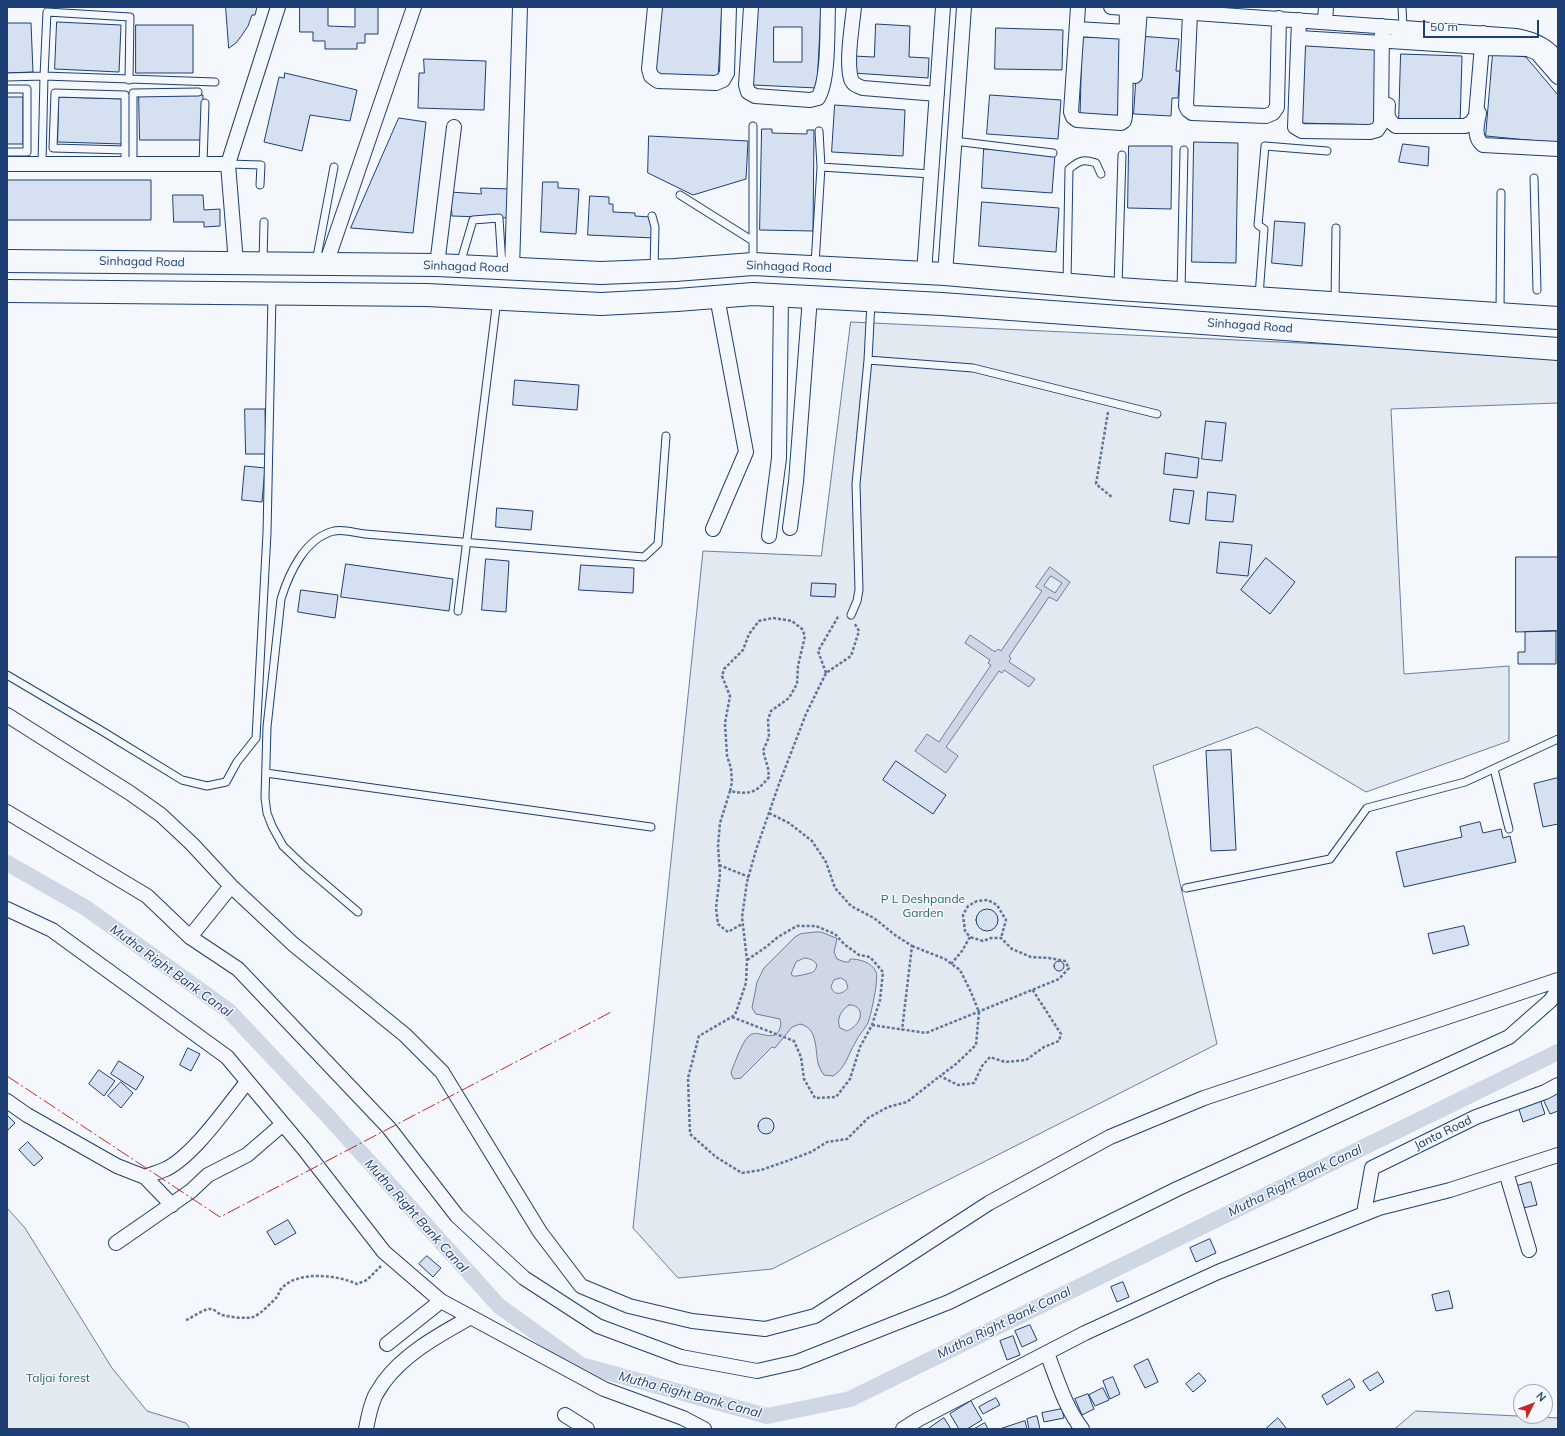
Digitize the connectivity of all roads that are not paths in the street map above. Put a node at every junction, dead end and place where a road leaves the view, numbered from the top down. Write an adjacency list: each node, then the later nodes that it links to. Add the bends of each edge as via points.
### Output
1 (278, 7): 56 (street)
2 (414, 7): 72 (street)
3 (520, 7): 77 (street)
4 (655, 7): 5 (street, via 649,69 651,76 658,81 716,83 723,80 727,73)
5 (729, 7)
6 (751, 7): 7 (street, via 746,85 748,92 755,96 810,100 818,98 825,80)
7 (828, 7)
8 (854, 7): 35 (street, via 850,57 855,86)
9 (943, 7): 35 (street)
10 (964, 7): 44 (street)
11 (1078, 7): 22 (street)
12 (1111, 7): 15 (street)
13 (1326, 7): 20 (street)
14 (1402, 7): 21 (lane)
15 (1133, 9): 16 (street); 23 (street); 37 (street)
16 (1194, 11): 17 (street); 18 (street, via 1186,106 1192,113 1266,116 1273,113 1277,107); 38 (street)
17 (1217, 11): 18 (street)
18 (1279, 18): 19 (street)
19 (1299, 20): 20 (street); 24 (street)
20 (1326, 22): 21 (street)
21 (1392, 27): 25 (street); 26 (street)
22 (1077, 28): 23 (street); 23 (street, via 1071,112 1077,120 1121,123 1124,121)
23 (1127, 32)
24 (1299, 38): 26 (street); 26 (street, via 1295,127 1302,131 1377,130 1381,124)
25 (1485, 40): 26 (street); 26 (street, via 1476,116 1465,126 1396,126 1390,122 1387,116); 27 (street, via 1516,36 1533,39 1552,51); 30 (street, via 1537,53); 45 (street, via 1476,137 1479,142 1484,145)
26 (1386, 42)
27 (1558, 60)
28 (44, 76): 29 (lane); 31 (lane); 31 (lane, via 47,12 130,17); 39 (lane)
29 (7, 77)
30 (1558, 77)
31 (129, 80): 32 (lane)
32 (215, 82)
33 (7, 89): 51 (lane, via 27,89)
34 (198, 92): 52 (lane, via 133,93)
35 (937, 94): 59 (street)
36 (205, 103): 55 (lane)
37 (1133, 108)
38 (1180, 110)
39 (43, 112): 40 (lane); 54 (lane)
40 (55, 112): 52 (lane, via 53,148); 52 (lane, via 56,93 126,95)
41 (753, 126): 68 (lane)
42 (454, 127): 74 (street)
43 (819, 131): 58 (lane)
44 (954, 141): 49 (lane); 79 (street)
45 (1558, 149)
46 (1184, 150): 85 (lane)
47 (1327, 151): 90 (lane, via 1265,146 1258,225 1264,229)
48 (7, 152): 51 (lane)
49 (1053, 153)
50 (1122, 155): 81 (lane)
51 (27, 158): 53 (street); 54 (street)
52 (127, 160): 54 (street); 55 (street)
53 (7, 164)
54 (42, 164)
55 (203, 164): 56 (street)
56 (228, 164): 62 (lane, via 261,165); 70 (street)
57 (334, 167): 72 (lane)
58 (821, 167): 59 (lane); 76 (lane)
59 (931, 174): 79 (street)
60 (1101, 174): 80 (lane, via 1096,163 1085,159 1069,169)
61 (1534, 178): 83 (lane)
62 (260, 185)
63 (1500, 193): 94 (lane)
64 (680, 195): 68 (lane)
65 (652, 216): 78 (lane, via 655,227)
66 (264, 222): 71 (lane)
67 (1336, 228): 93 (lane)
68 (753, 241): 73 (lane)
69 (7, 261): 70 (main road, Sinhagad Road)
70 (236, 263): 71 (main road, Sinhagad Road)
71 (263, 263): 72 (main road, Sinhagad Road)
72 (321, 264): 74 (main road, Sinhagad Road)
73 (752, 264): 76 (main road, Sinhagad Road); 78 (main road, Sinhagad Road)
74 (437, 265): 75 (main road, Sinhagad Road)
75 (459, 267): 77 (main road, Sinhagad Road); 77 (lane, via 473,220 499,218)
76 (815, 267): 79 (main road, Sinhagad Road)
77 (507, 269): 78 (main road, Sinhagad Road, via 601,274)
78 (654, 271)
79 (934, 273): 80 (main road, Sinhagad Road); 92 (main road)
80 (1068, 284): 81 (main road, Sinhagad Road)
81 (1118, 289): 85 (main road, Sinhagad Road)
82 (7, 290): 84 (main road, Sinhagad Road)
83 (1537, 290)
84 (272, 293): 89 (main road, Sinhagad Road); 106 (lane, via 267,533 256,738 237,762 226,782 207,786 182,780)
85 (1181, 293): 90 (main road, Sinhagad Road)
86 (781, 296): 87 (main road, Sinhagad Road, via 753,294); 88 (main road, Sinhagad Road); 102 (street, via 779,458)
87 (717, 297): 89 (main road, Sinhagad Road, via 601,304); 101 (street, via 746,452)
88 (810, 297): 91 (main road, Sinhagad Road); 100 (street, via 796,482)
89 (497, 298): 103 (lane)
90 (1259, 298): 93 (main road, Sinhagad Road)
91 (872, 300): 92 (main road, Sinhagad Road); 97 (lane)
92 (932, 303): 96 (main road, Sinhagad Road)
93 (1335, 303): 94 (main road, Sinhagad Road)
94 (1500, 314): 95 (main road, Sinhagad Road)
95 (1558, 318)
96 (1558, 348)
97 (868, 360): 98 (lane, via 973,368); 105 (lane, via 856,484 859,590)
98 (1157, 414)
99 (666, 436): 103 (lane, via 658,544 644,557)
100 (790, 528)
101 (713, 529)
102 (769, 536)
103 (466, 543): 104 (lane); 110 (lane, via 344,531 322,536 313,543 295,565 281,599 267,727)
104 (458, 611)
105 (851, 615)
106 (7, 675)
107 (7, 714): 114 (street, via 161,815)
108 (1558, 740): 109 (lane)
109 (1494, 769): 113 (lane); 115 (lane, via 1465,782 1367,808 1330,859)
110 (266, 773): 112 (lane); 117 (lane, via 267,813 283,846)
111 (7, 812): 118 (street, via 147,896)
112 (651, 828)
113 (1509, 829)
114 (231, 886): 118 (street); 119 (street, via 293,944 405,1035 442,1072 540,1232 581,1286 628,1306 692,1321 765,1329 815,1316 989,1203 1110,1137 1204,1098)
115 (1186, 888)
116 (7, 909): 121 (street, via 52,930 227,1057)
117 (358, 912)
118 (190, 937): 120 (street, via 238,969 389,1128 457,1216 524,1278 598,1326 681,1357 757,1370 797,1362 949,1302 1177,1189 1509,1037 1550,1001)
119 (1558, 980)
120 (1558, 990)
121 (248, 1082): 124 (street); 127 (street, via 182,1158 166,1169)
122 (1558, 1085): 129 (street, Janta Road, via 1476,1117 1372,1168)
123 (7, 1101): 127 (street, via 117,1166)
124 (282, 1124): 128 (street, via 247,1155 208,1175); 132 (street, via 384,1252)
125 (1558, 1155): 126 (street)
126 (1506, 1172): 129 (street); 131 (street)
127 (145, 1177): 128 (street)
128 (172, 1205): 130 (street)
129 (1364, 1213): 135 (street, via 1218,1272)
130 (116, 1243)
131 (1529, 1250)
132 (441, 1301): 133 (street); 134 (street)
133 (471, 1317): 137 (street, via 604,1388); 138 (street, via 431,1340 389,1376 375,1395)
134 (386, 1344)
135 (1047, 1353): 141 (street); 142 (street, via 1061,1393)
136 (564, 1415): 139 (street)
137 (679, 1424): 140 (street)
138 (366, 1429)
139 (587, 1429)
140 (704, 1429)
141 (903, 1429)
142 (1082, 1429)

